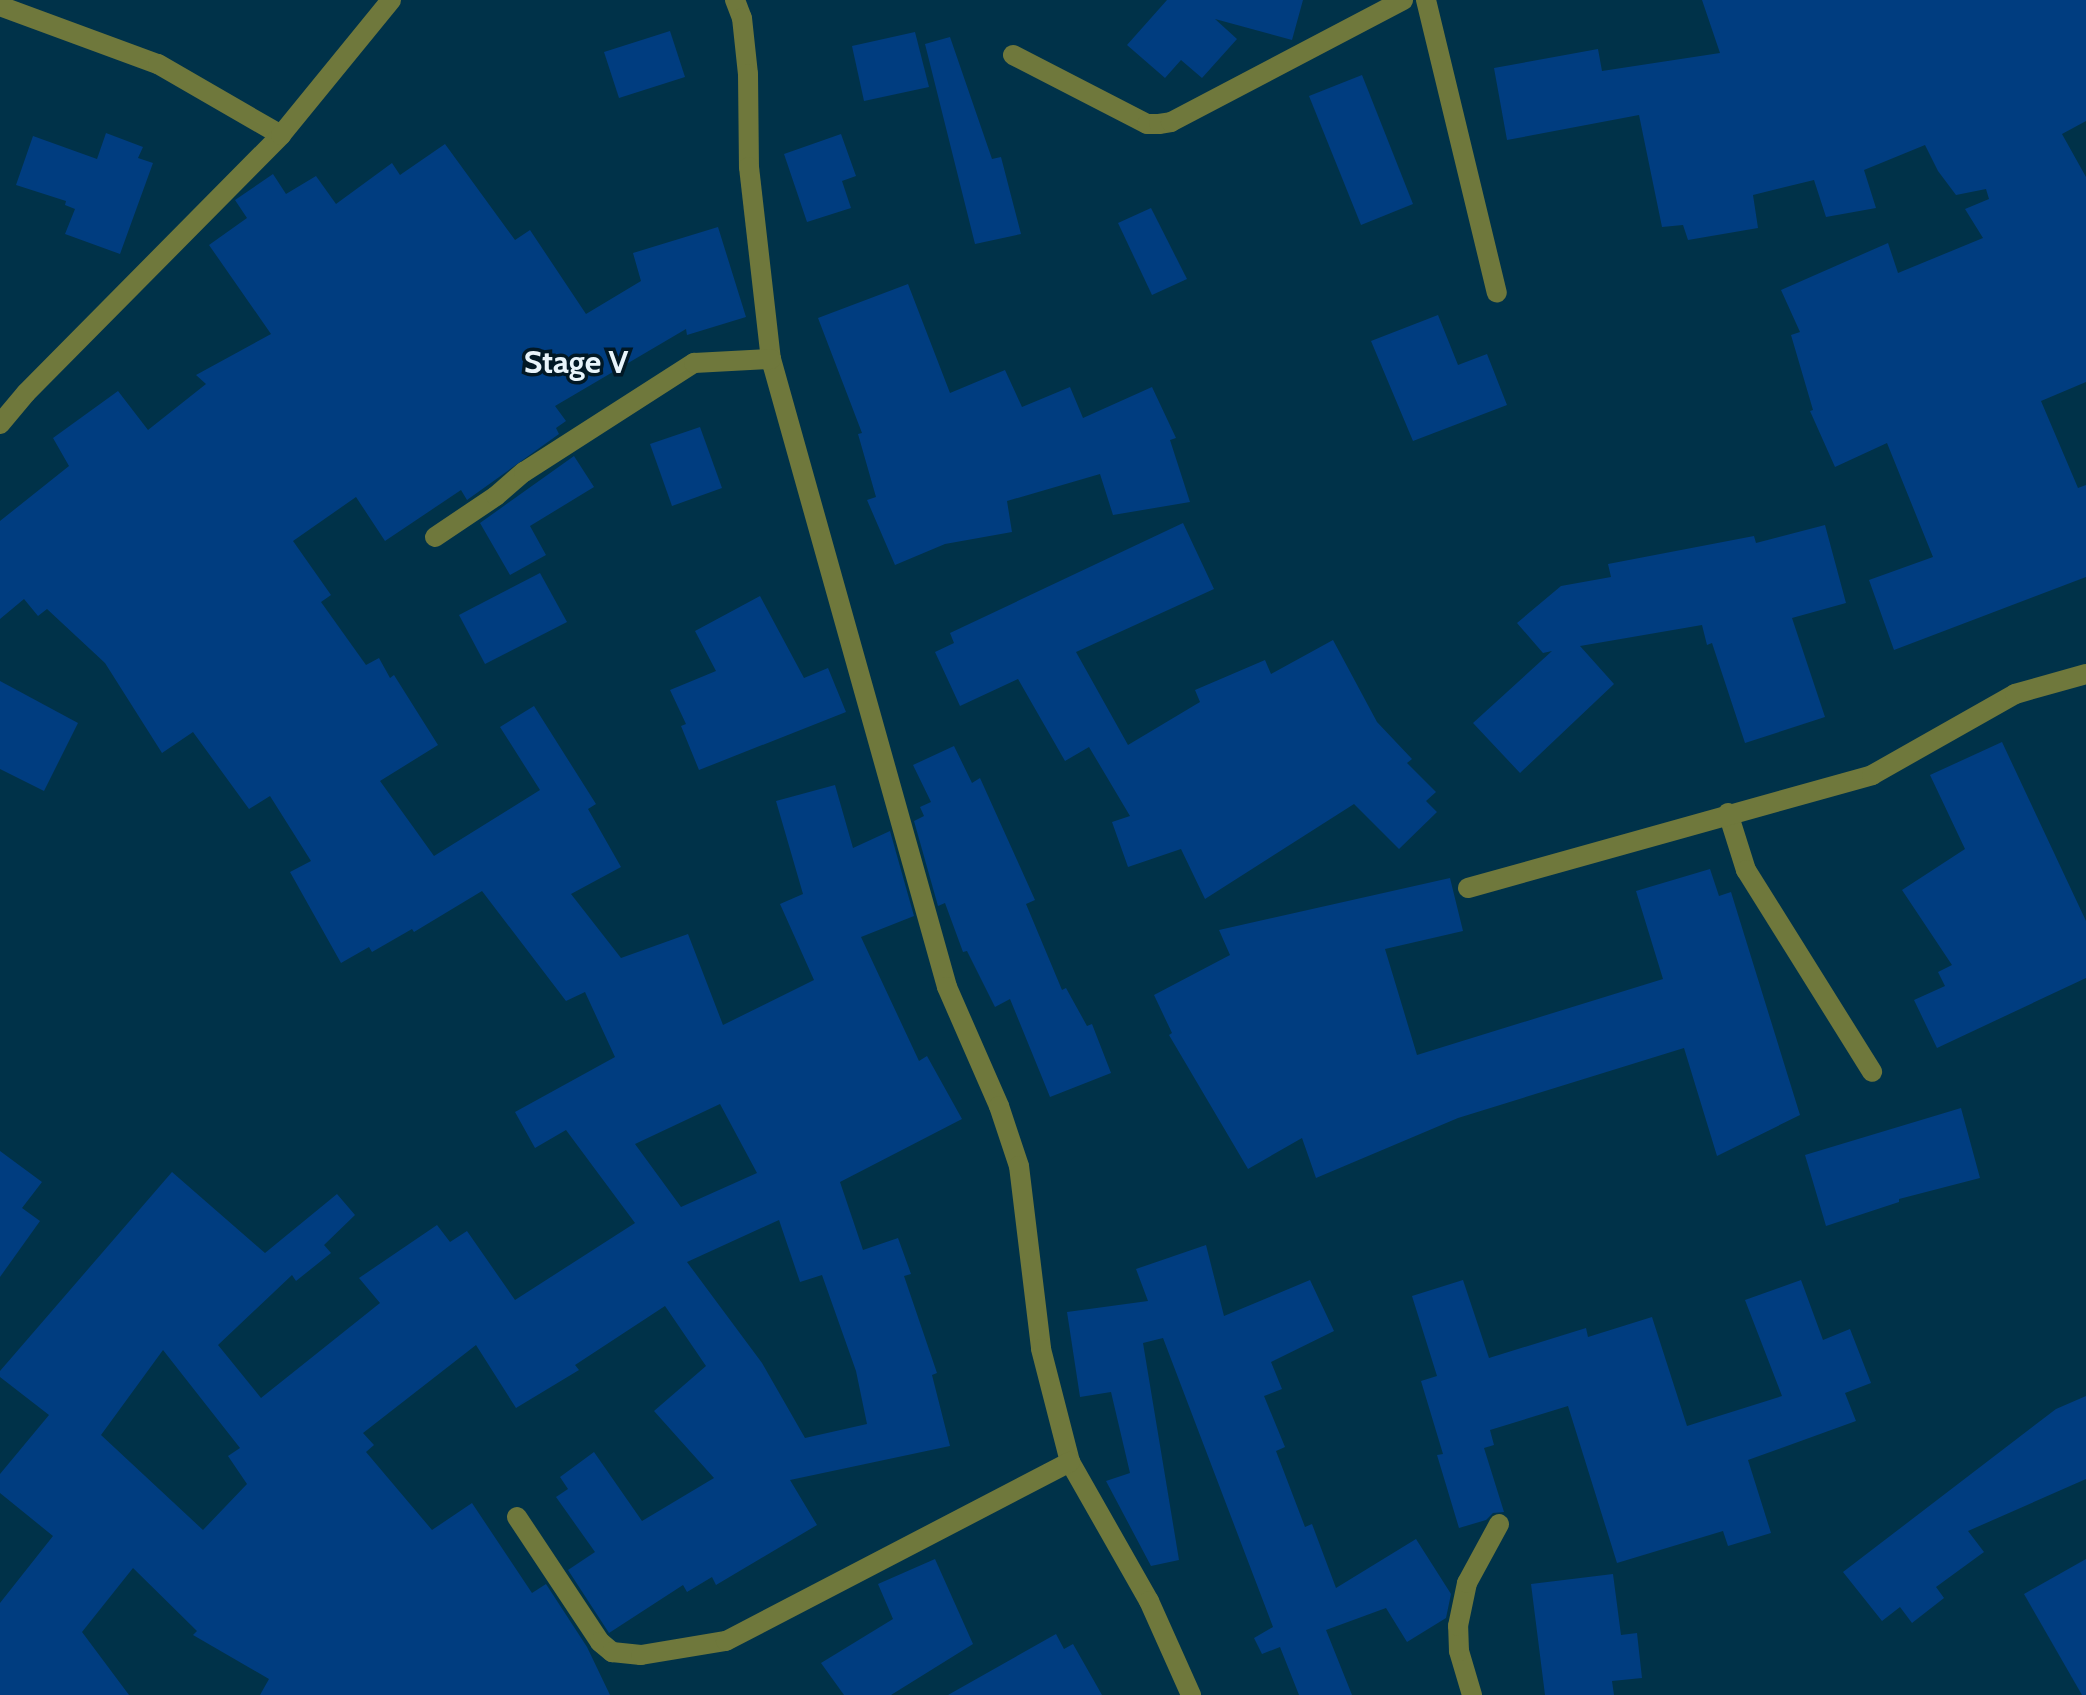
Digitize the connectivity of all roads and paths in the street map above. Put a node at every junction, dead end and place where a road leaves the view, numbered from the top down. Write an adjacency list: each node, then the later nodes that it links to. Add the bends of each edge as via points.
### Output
1 (391, 0): 7 (street)
2 (735, 0): 9 (street, via 748,74 749,167)
3 (1403, 0): 6 (street, via 1159,124 1147,124)
4 (1426, 0): 8 (street)
5 (0, 6): 7 (street, via 158,64)
6 (1013, 55)
7 (281, 135): 10 (street)
8 (1497, 293)
9 (771, 359): 11 (street, via 694,363 524,472); 16 (street, via 947,987 1019,1166 1041,1349)
10 (0, 424)
11 (435, 537)
12 (2086, 674): 13 (street, via 2015,694 1872,775)
13 (1728, 813): 14 (street); 15 (street, via 1746,870)
14 (1468, 888)
15 (1872, 1072)
16 (1070, 1462): 17 (street, via 726,1641 641,1655 612,1652 600,1642); 19 (street, via 1149,1601)
17 (517, 1517)
18 (1499, 1524): 20 (street, via 1467,1583 1458,1626)
19 (1191, 1695)
20 (1472, 1695)

